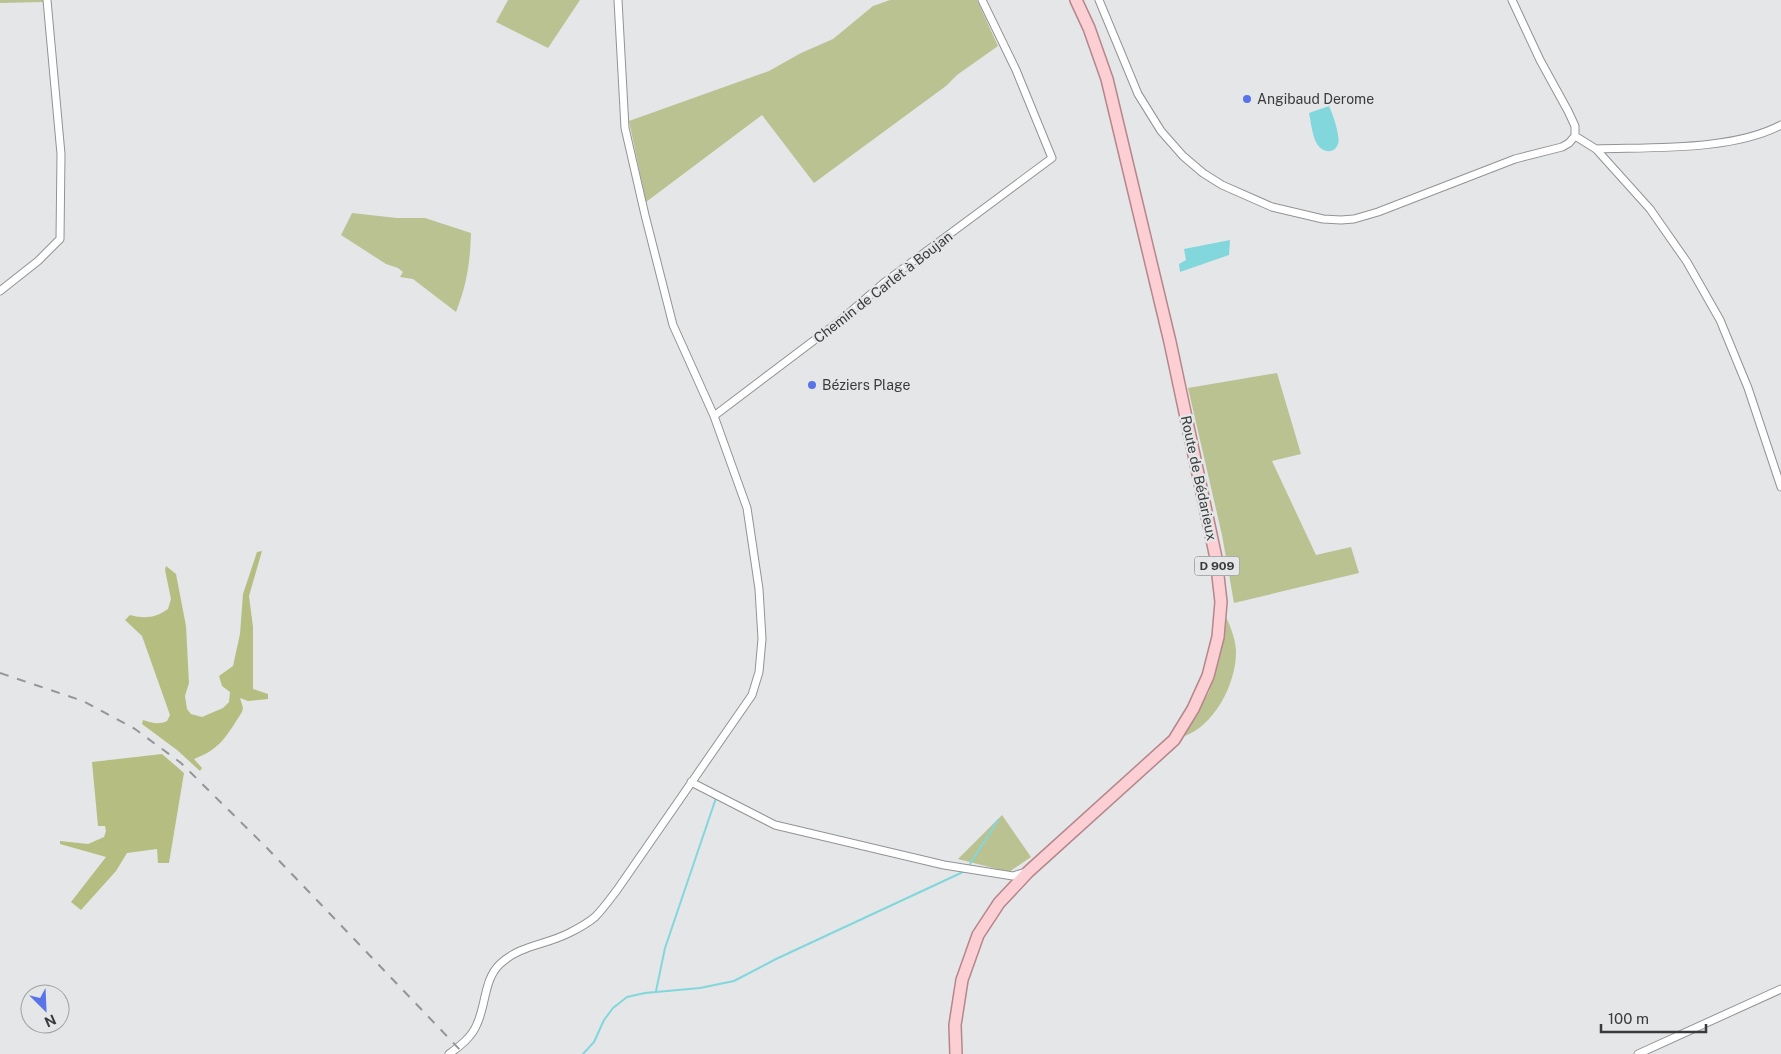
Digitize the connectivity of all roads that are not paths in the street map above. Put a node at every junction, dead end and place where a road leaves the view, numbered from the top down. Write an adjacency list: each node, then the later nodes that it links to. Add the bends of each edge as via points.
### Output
1 (47, 0): 10 (street, via 61,154 60,239)
2 (618, 0): 11 (street, via 626,128 645,216 673,325)
3 (982, 0): 11 (street, Chemin de Carlet à Boujan, via 1016,70 1052,158 885,282 841,320)
4 (1076, 0): 14 (main road, Route de Bédarieux / D 909, via 1107,79 1121,135 1211,531 1221,602 1218,637 1208,676 1193,710 1174,740)
5 (1099, 0): 8 (street, via 1138,94 1161,131 1203,173 1222,185 1272,206 1323,219 1354,219 1515,159 1562,147)
6 (1512, 0): 8 (street, via 1575,126)
7 (1781, 126): 9 (street, via 1737,141)
8 (1575, 136): 9 (street)
9 (1596, 149): 12 (street, via 1650,209 1687,262 1720,320 1748,388)
10 (0, 291)
11 (714, 416): 13 (street, via 748,508 759,589 760,672 752,695)
12 (1781, 487)
13 (691, 782): 14 (street, via 775,825 944,865 1012,876); 16 (street, via 594,918 568,934 527,947 500,964 490,981 472,1034)
14 (1028, 872): 17 (main road, Route de Bédarieux / D 909, via 999,904 978,935 962,980 955,1025)
15 (1781, 989): 18 (street)
16 (449, 1054)
17 (956, 1054)
18 (1638, 1054)

